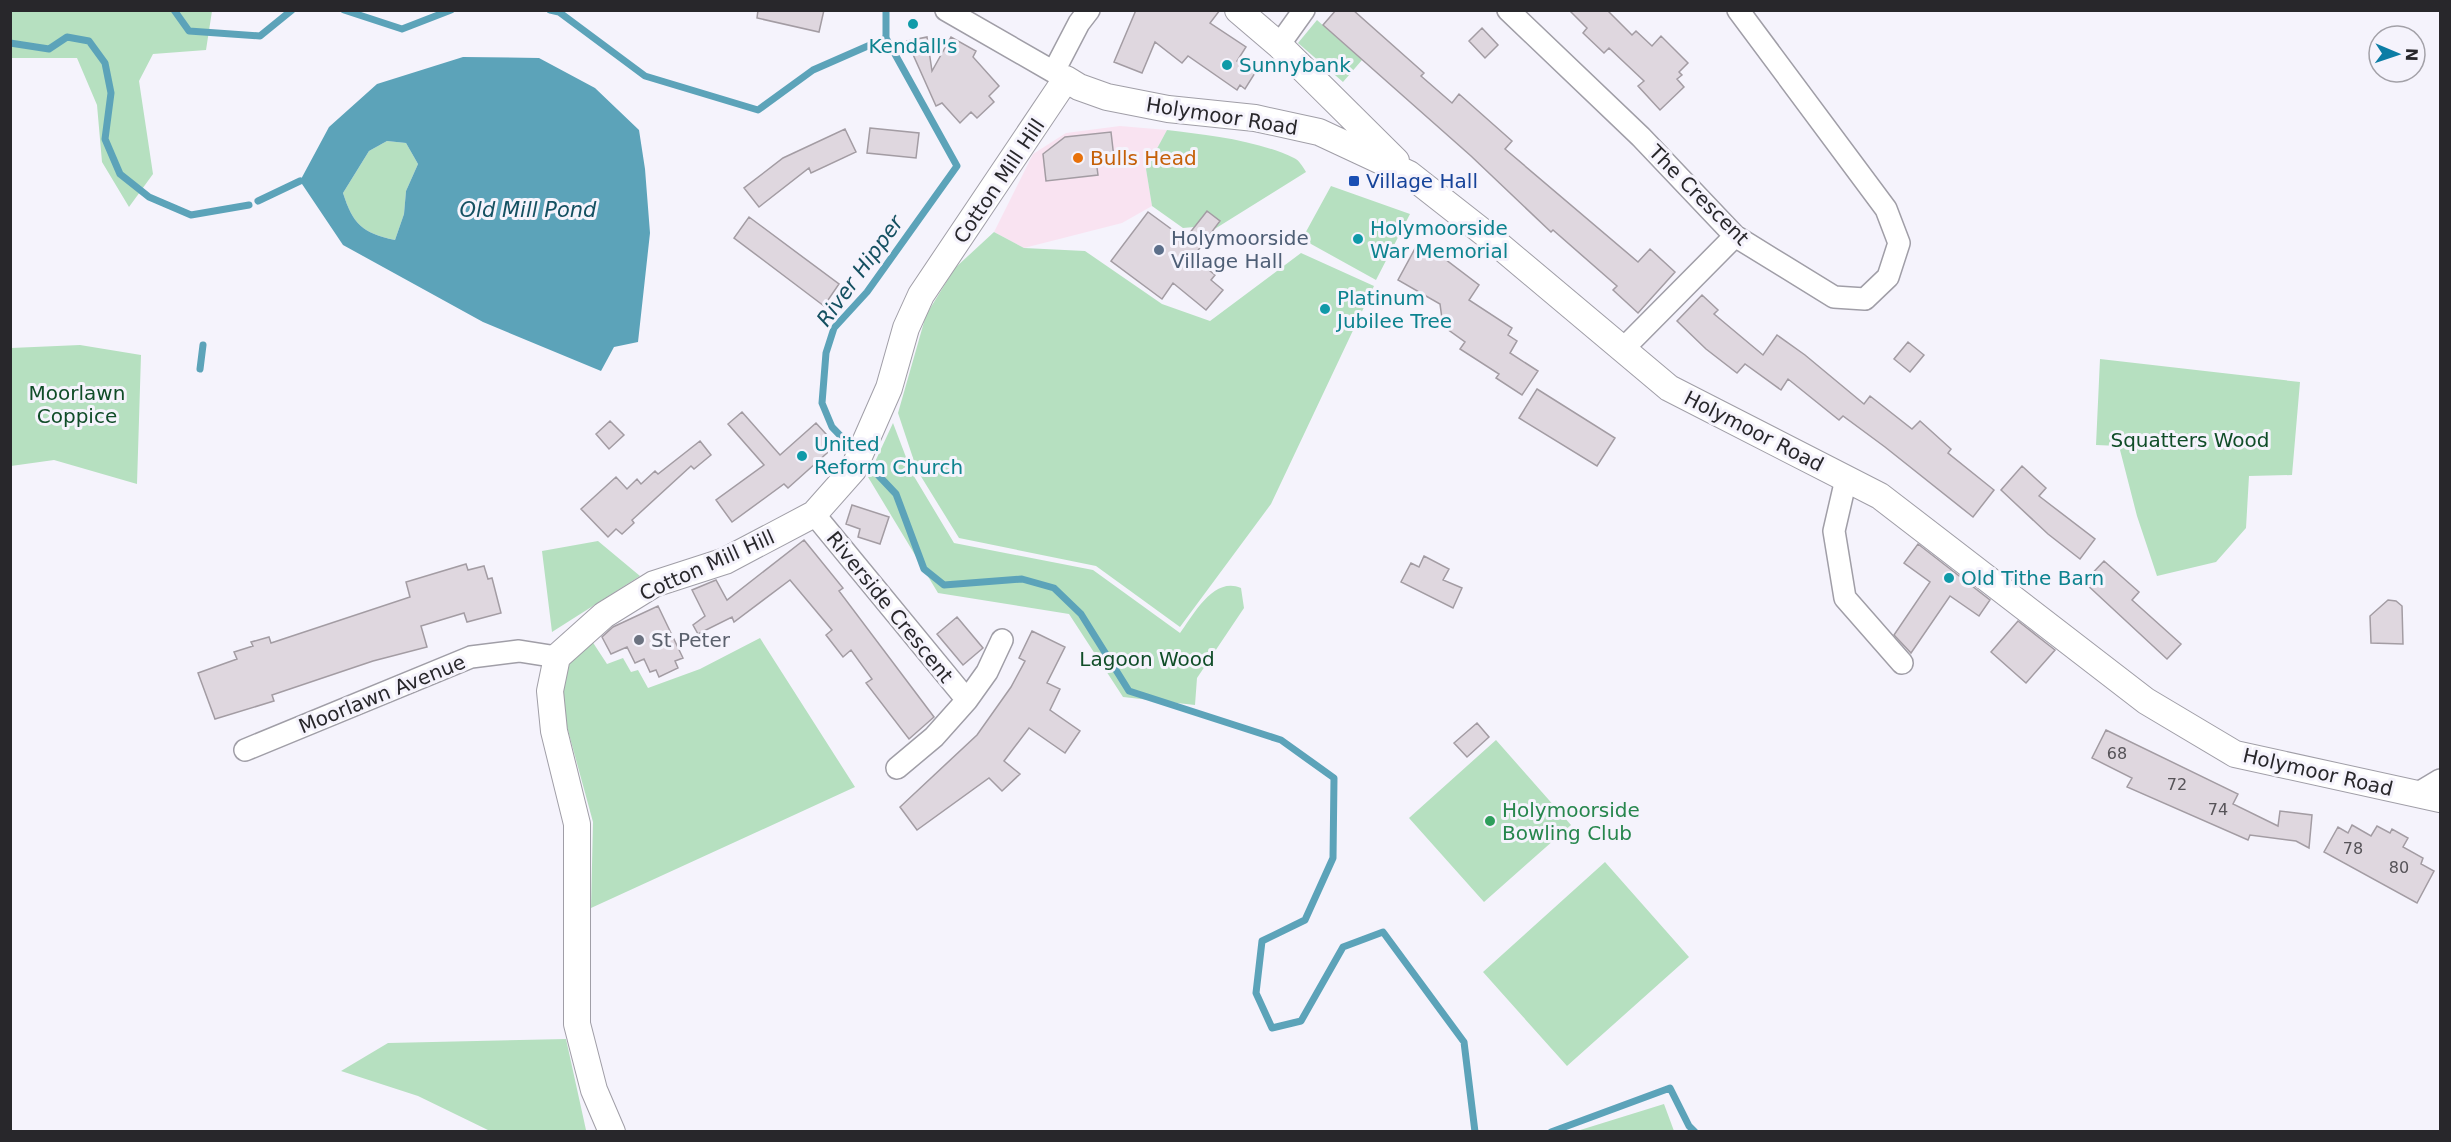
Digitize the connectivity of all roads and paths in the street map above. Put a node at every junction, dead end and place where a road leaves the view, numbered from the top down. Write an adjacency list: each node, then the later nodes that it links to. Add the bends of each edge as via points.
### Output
1 (946, 10): 8 (street)
2 (1089, 10): 8 (street)
3 (1238, 10): 7 (street)
4 (1304, 10): 7 (street)
5 (1508, 10): 10 (street, The Crescent, via 1641,136)
6 (1738, 10): 10 (street, The Crescent, via 1886,208 1899,243 1888,277 1865,299 1834,297)
7 (1279, 45): 9 (street)
8 (1060, 75): 9 (street, Holymoor Road, via 1107,97 1168,109 1255,118 1319,132); 13 (street, Cotton Mill Hill, via 921,296 906,328 889,388 853,470)
9 (1409, 174): 11 (street, Holymoor Road)
10 (1735, 236): 11 (street)
11 (1623, 349): 12 (street, Holymoor Road, via 1669,388)
12 (1846, 478): 16 (street, via 1834,531 1845,598); 21 (street, Holymoor Road, via 1880,496 2146,701 2235,754)
13 (814, 514): 15 (street, Cotton Mill Hill, via 725,561 654,584 604,615); 17 (street, Riverside Crescent)
14 (1002, 640): 17 (street, Riverside Crescent, via 987,672)
15 (557, 657): 18 (street, Moorlawn Avenue, via 519,651 471,657); 23 (street, via 550,691 554,730 577,824 577,1024 594,1090)
16 (1902, 663)
17 (967, 700): 19 (street, Riverside Crescent, via 934,737)
18 (245, 750)
19 (897, 768)
20 (2440, 780): 21 (street)
21 (2415, 795): 22 (street, Holymoor Road)
22 (2440, 799)
23 (612, 1131)

